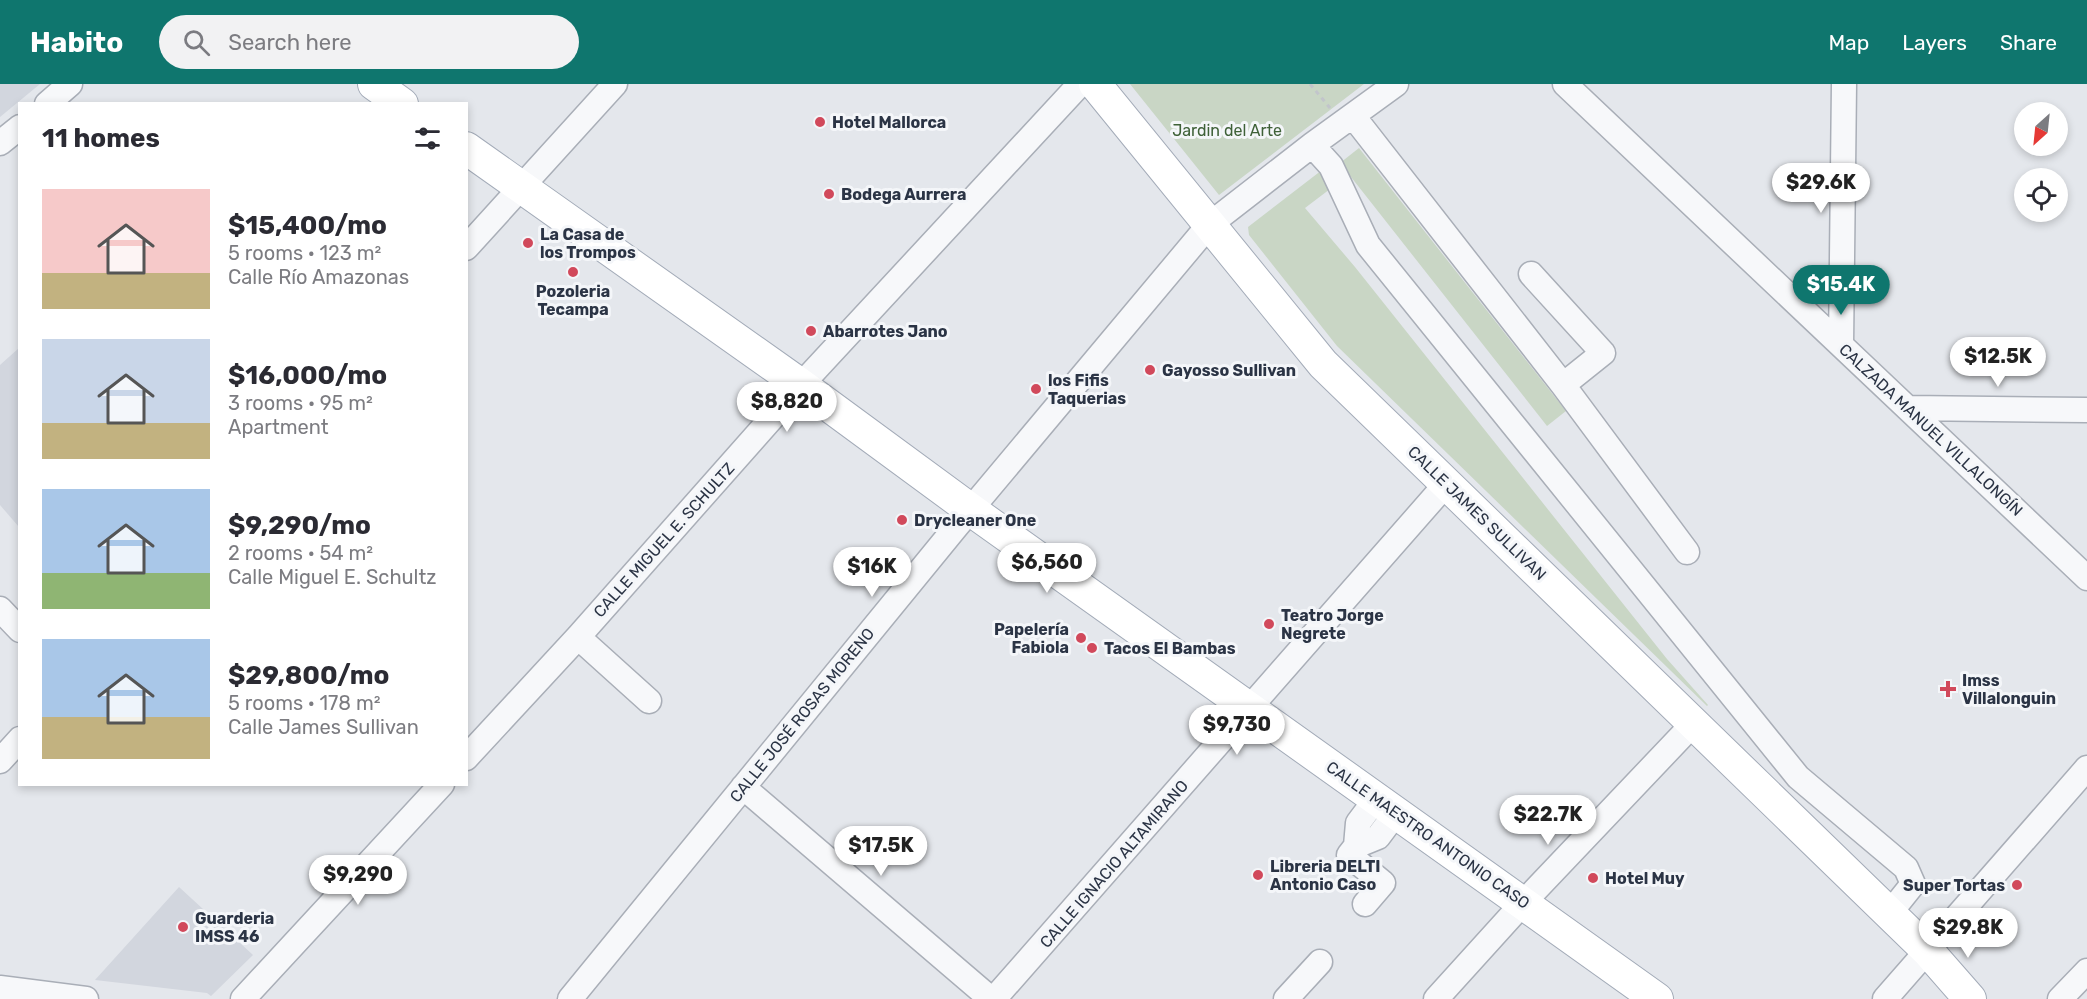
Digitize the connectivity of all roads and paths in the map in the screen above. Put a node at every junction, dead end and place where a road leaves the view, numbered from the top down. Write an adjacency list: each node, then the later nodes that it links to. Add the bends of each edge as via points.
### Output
1 (70, 84): 10 (street)
2 (374, 84): 11 (main road)
3 (615, 84): 17 (street)
4 (1080, 84): 23 (street, CALLE MIGUEL E. SCHULTZ)
5 (1095, 84): 18 (main road, CALLE JAMES SULLIVAN)
6 (1310, 84): 12 (path)
7 (1396, 84): 12 (street, CALLE JOSÉ ROSAS MORENO)
8 (1565, 84): 21 (street, CALZADA MANUEL VILLALONGÍN)
9 (1844, 84): 21 (street)
10 (49, 102)
11 (399, 102)
12 (1348, 119): 15 (street, CALLE JOSÉ ROSAS MORENO); 22 (street)
13 (18, 129): 14 (street)
14 (0, 143)
15 (1312, 145): 18 (street, CALLE JOSÉ ROSAS MORENO); 45 (street, via 1331,166 1368,245 1798,777 1906,868 1913,884)
16 (468, 149): 17 (main road, CALLE MAESTRO ANTONIO CASO)
17 (523, 186): 19 (street); 23 (main road, CALLE MAESTRO ANTONIO CASO)
18 (1209, 225): 26 (main road, CALLE JAMES SULLIVAN, via 1323,364); 27 (street, CALLE JOSÉ ROSAS MORENO)
19 (468, 246)
20 (1531, 273): 22 (street, via 1603,353)
21 (1841, 345): 24 (street, CALZADA MANUEL VILLALONGÍN)
22 (1563, 384): 28 (street)
23 (801, 385): 27 (main road, CALLE MAESTRO ANTONIO CASO); 32 (street, CALLE MIGUEL E. SCHULTZ)
24 (1908, 408): 25 (street); 29 (street, CALZADA MANUEL VILLALONGÍN)
25 (2087, 410)
26 (1446, 484): 34 (street, CALLE IGNACIO ALTAMIRANO); 35 (main road, CALLE JAMES SULLIVAN)
27 (971, 510): 34 (main road, CALLE MAESTRO ANTONIO CASO); 41 (street, CALLE JOSÉ ROSAS MORENO)
28 (1687, 552)
29 (2087, 578)
30 (0, 609): 31 (street)
31 (18, 628)
32 (578, 637): 33 (street); 37 (street, CALLE MIGUEL E. SCHULTZ)
33 (649, 701)
34 (1250, 709): 42 (main road, CALLE MAESTRO ANTONIO CASO); 53 (street, CALLE IGNACIO ALTAMIRANO)
35 (1694, 723): 43 (street); 45 (main road, CALLE JAMES SULLIVAN)
36 (18, 741): 38 (street)
37 (468, 756)
38 (0, 761)
39 (2087, 768): 46 (street)
40 (440, 786): 51 (street)
41 (743, 787): 52 (street, CALLE JOSÉ ROSAS MORENO); 53 (street)
42 (1386, 806): 43 (main road, CALLE MAESTRO ANTONIO CASO); 44 (street, via 1358,823 1356,846 1349,855 1383,883)
43 (1523, 903): 55 (street); 56 (main road, CALLE MAESTRO ANTONIO CASO)
44 (1365, 904)
45 (1889, 914): 46 (main road, CALLE JAMES SULLIVAN)
46 (1928, 951): 57 (street); 58 (main road, CALLE JAMES SULLIVAN)
47 (1320, 962): 54 (street)
48 (2087, 971): 59 (street)
49 (0, 987): 50 (street)
50 (86, 999)
51 (243, 999)
52 (570, 999)
53 (993, 999)
54 (1286, 999)
55 (1436, 999)
56 (1657, 999)
57 (1885, 999)
58 (1970, 999)
59 (2060, 999)

